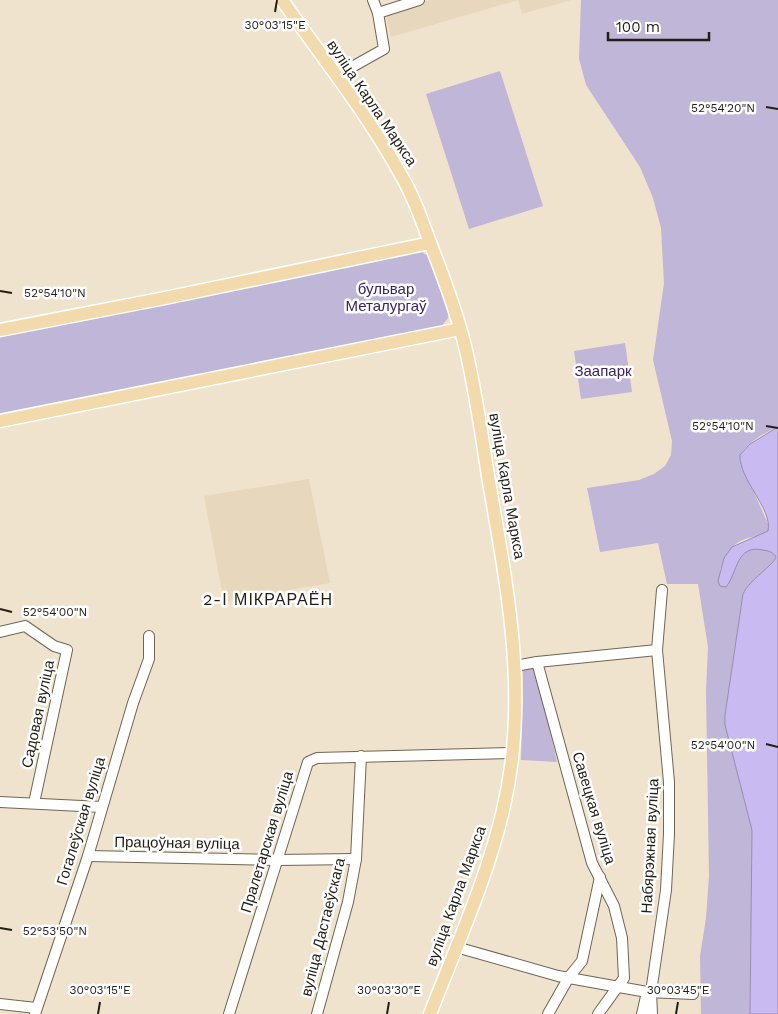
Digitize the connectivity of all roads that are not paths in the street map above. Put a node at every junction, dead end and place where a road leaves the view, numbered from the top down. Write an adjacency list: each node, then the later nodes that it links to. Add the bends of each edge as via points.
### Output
1 (282, 0): 5 (main road, вуліца Карла Маркса)
2 (373, 0): 4 (street)
3 (418, 0): 4 (street)
4 (378, 13): 5 (street, via 384,49)
5 (336, 76): 6 (main road, вуліца Карла Маркса, via 402,176)
6 (430, 242): 7 (main road, вуліца Карла Маркса); 8 (main road)
7 (460, 329): 9 (main road); 15 (main road, вуліца Карла Маркса, via 508,584)
8 (0, 330)
9 (0, 421)
10 (662, 590): 13 (street, Набярэжная вуліца)
11 (0, 632): 19 (street, Садовая вуліца, via 24,626 54,646 67,650)
12 (149, 636): 20 (street, Гогалеўская вуліца, via 149,659)
13 (657, 650): 14 (street); 28 (street, Набярэжная вуліца, via 669,782 668,834 666,890)
14 (537, 662): 15 (street); 24 (street, Савецкая вуліца, via 592,863)
15 (515, 666): 16 (main road, вуліца Карла Маркса)
16 (512, 753): 17 (street, Пралетарская вуліца); 25 (main road, вуліца Карла Маркса, via 504,808)
17 (362, 756): 22 (street, вуліца Дастаеўскага); 23 (street, Пралетарская вуліца, via 317,758 308,762)
18 (0, 802): 19 (street)
19 (34, 803): 20 (street)
20 (102, 807): 21 (street, Гогалеўская вуліца)
21 (88, 856): 23 (street, Працоўная вуліца); 31 (street, Гогалеўская вуліца)
22 (356, 859): 23 (street, Працоўная вуліца); 33 (street, вуліца Дастаеўскага, via 348,902)
23 (277, 860): 32 (street, Пралетарская вуліца)
24 (600, 878): 26 (street, via 582,960); 27 (street, Савецкая вуліца, via 614,906 622,938 625,971 624,978)
25 (456, 947): 26 (street); 34 (main road, вуліца Карла Маркса)
26 (569, 977): 27 (street); 35 (street)
27 (617, 985): 28 (street); 36 (street, Савецкая вуліца)
28 (649, 992): 29 (street); 37 (street); 38 (street, Набярэжная вуліца)
29 (693, 994)
30 (0, 1004): 31 (street)
31 (36, 1011)
32 (229, 1014)
33 (317, 1014)
34 (430, 1014)
35 (548, 1014)
36 (598, 1014)
37 (642, 1014)
38 (652, 1014)

